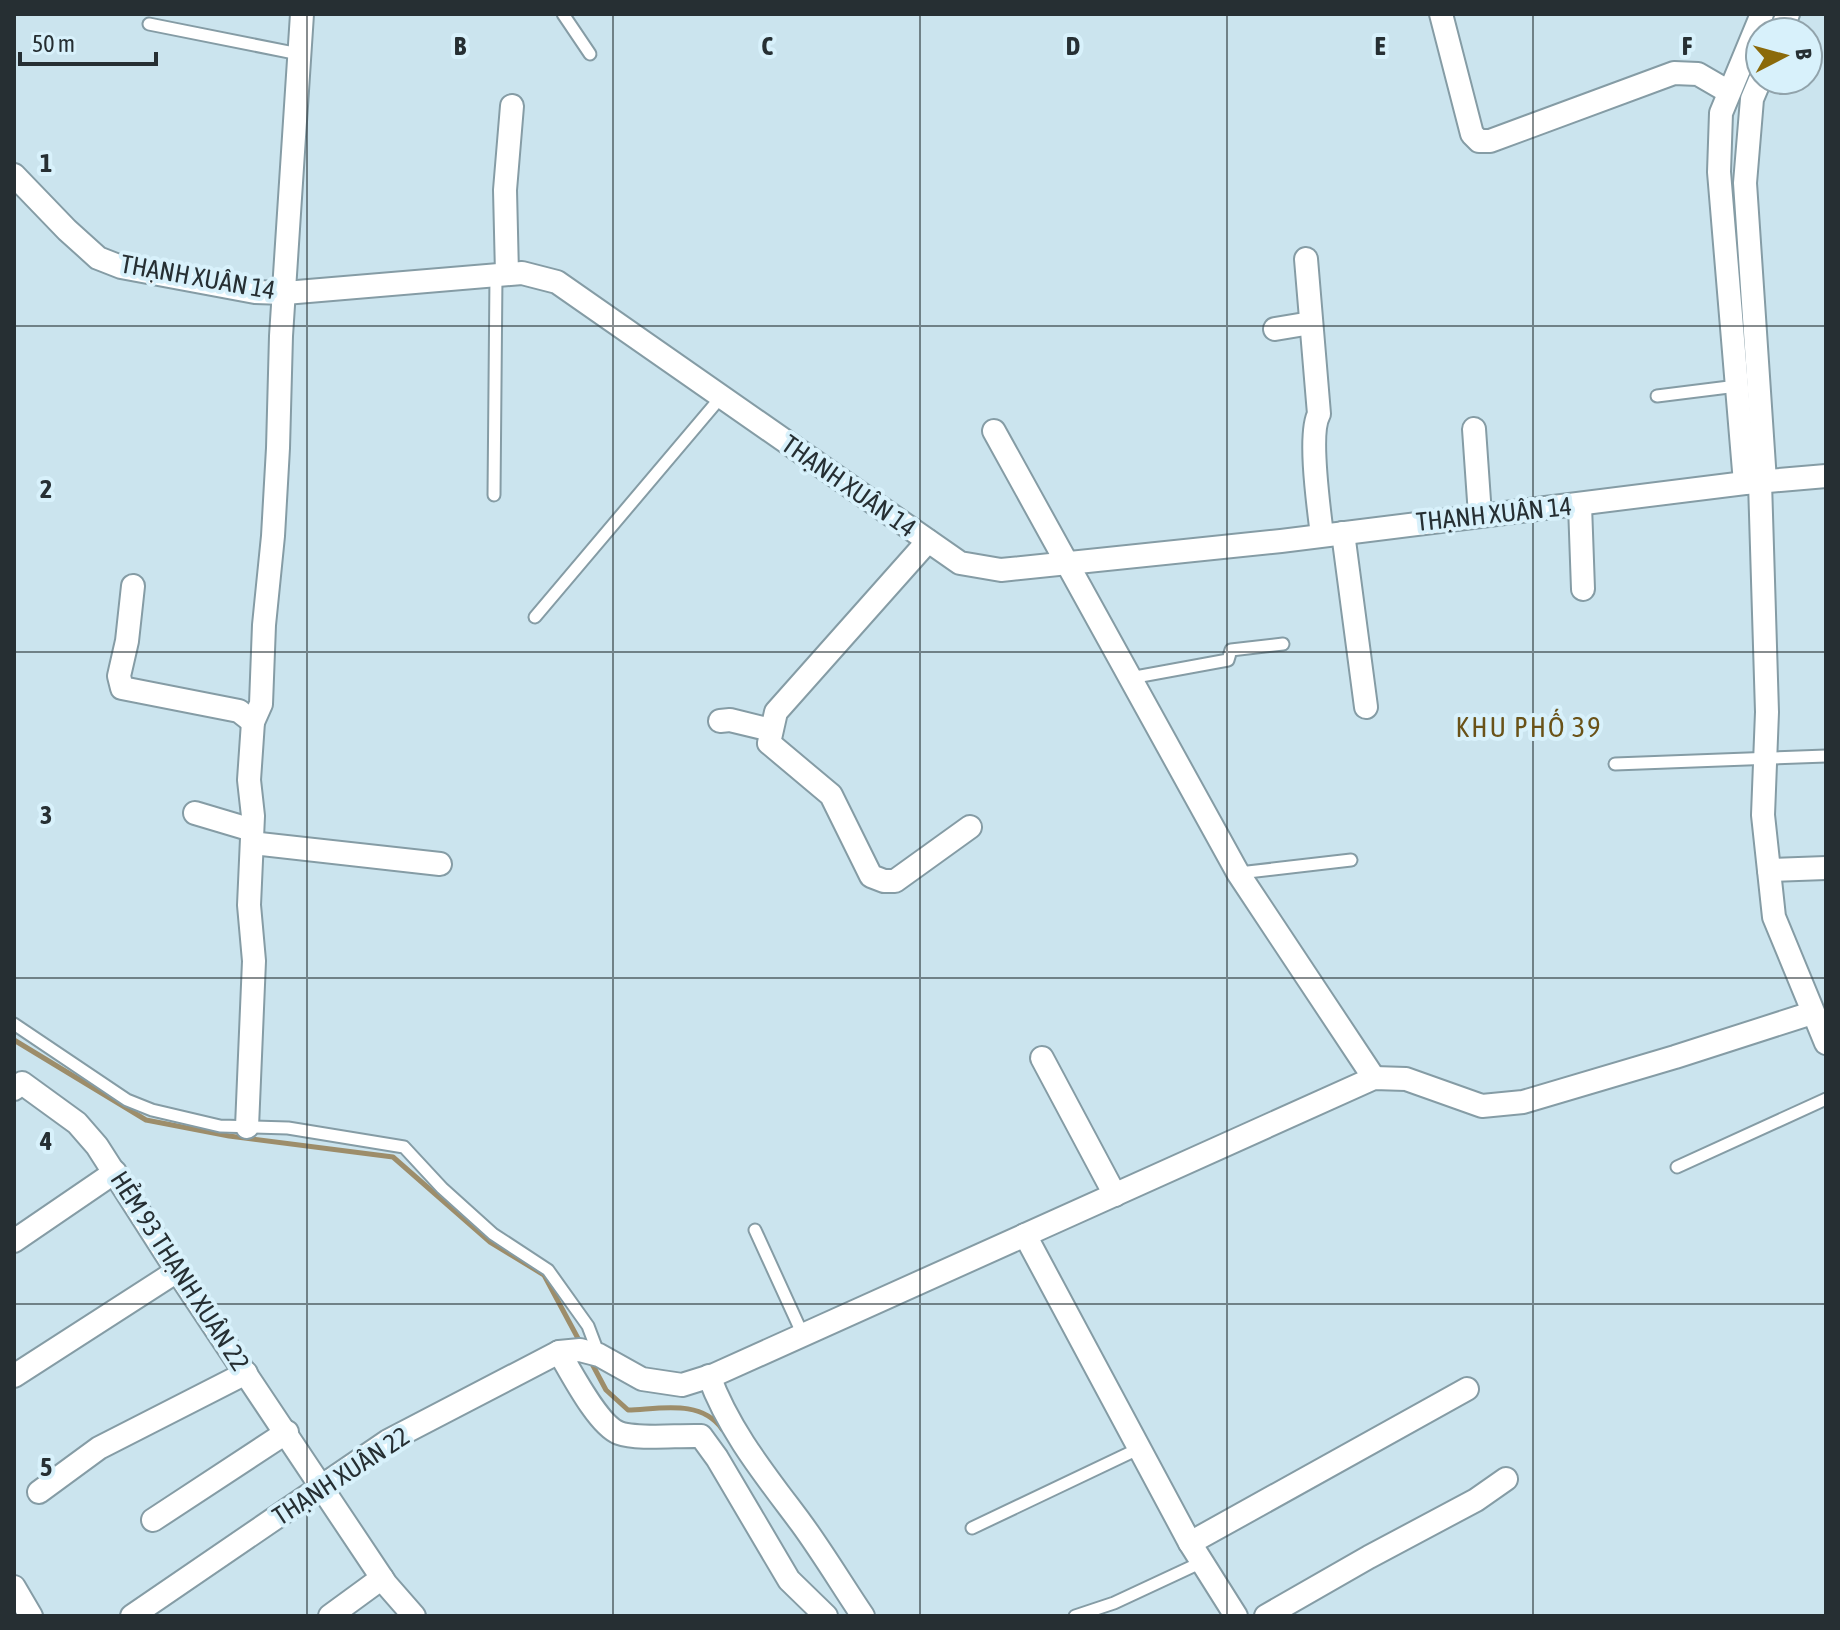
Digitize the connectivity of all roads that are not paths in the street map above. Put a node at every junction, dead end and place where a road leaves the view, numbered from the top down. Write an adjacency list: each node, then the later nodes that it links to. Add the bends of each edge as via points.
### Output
1 (302, 14): 6 (street)
2 (563, 14): 7 (lane)
3 (1762, 14): 9 (street)
4 (1442, 18): 9 (street, via 1472,134 1479,141 1674,73 1698,74)
5 (149, 24): 6 (lane)
6 (299, 54): 15 (street)
7 (590, 54)
8 (1744, 91): 9 (lane)
9 (1729, 92): 18 (street, via 1721,113 1719,172)
10 (1755, 96): 24 (street, via 1745,183)
11 (512, 106): 14 (street)
12 (14, 175): 15 (street, THẠNH XUÂN 14, via 98,258 151,273)
13 (1306, 259): 16 (street)
14 (502, 274): 15 (street, THẠNH XUÂN 14); 20 (street, THẠNH XUÂN 14, via 557,282); 25 (lane)
15 (285, 293): 38 (street, via 261,704)
16 (1311, 323): 17 (street); 28 (street, via 1319,414 1315,456)
17 (1275, 329)
18 (1737, 386): 19 (lane); 24 (street)
19 (1657, 396)
20 (721, 397): 29 (street, THẠNH XUÂN 14); 33 (lane)
21 (1474, 429): 27 (street)
22 (994, 431): 30 (street)
23 (1826, 476): 24 (street, THẠNH XUÂN 14)
24 (1757, 482): 26 (street, THẠNH XUÂN 14); 41 (street)
25 (494, 495)
26 (1580, 505): 27 (street, THẠNH XUÂN 14); 32 (street)
27 (1480, 515): 28 (street, THẠNH XUÂN 14)
28 (1332, 534): 30 (street, THẠNH XUÂN 14); 36 (street)
29 (928, 541): 30 (street, THẠNH XUÂN 14, via 960,563 1001,570); 39 (street, via 776,712)
30 (1067, 564): 35 (street)
31 (133, 586): 38 (street, via 119,676 122,688 239,711)
32 (1583, 589)
33 (535, 617)
34 (1283, 644): 35 (lane, via 1231,650 1228,660)
35 (1130, 678): 50 (street)
36 (1366, 707)
37 (720, 721): 39 (street)
38 (253, 722): 45 (street)
39 (771, 730): 44 (street, via 769,743 831,795 871,876 895,881)
40 (1826, 756): 41 (lane)
41 (1765, 757): 42 (lane); 49 (street, via 1763,815)
42 (1615, 764)
43 (195, 813): 45 (street)
44 (970, 827)
45 (252, 837): 47 (street); 58 (street, via 249,905 254,961)
46 (1351, 860): 50 (lane)
47 (440, 864)
48 (1826, 868): 49 (street)
49 (1769, 870): 51 (street, via 1774,917)
50 (1238, 873): 55 (street)
51 (1812, 1013): 53 (street); 55 (street, via 1523,1102 1482,1106 1406,1079)
52 (14, 1024): 58 (lane, via 127,1100 220,1126)
53 (1826, 1043)
54 (1042, 1058): 61 (street)
55 (1374, 1078): 61 (street)
56 (17, 1084): 60 (street, HẺM 93 THẠNH XUÂN 22, via 77,1123)
57 (1826, 1099): 59 (lane)
58 (247, 1127): 68 (lane, via 288,1128 404,1147 493,1234 548,1270 588,1326)
59 (1677, 1167)
60 (115, 1172): 64 (street); 65 (street, HẺM 93 THẠNH XUÂN 22)
61 (1115, 1195): 63 (street)
62 (755, 1230): 66 (lane)
63 (1025, 1235): 66 (street); 74 (street)
64 (14, 1241)
65 (177, 1271): 69 (street, HẺM 93 THẠNH XUÂN 22); 70 (street)
66 (803, 1335): 71 (street)
67 (559, 1352): 68 (street); 76 (street, THẠNH XUÂN 22, via 388,1441); 88 (street, via 592,1407 616,1433 701,1436 789,1580)
68 (599, 1355): 71 (street, via 642,1379 682,1385)
69 (246, 1373): 73 (street, HẺM 93 THẠNH XUÂN 22); 77 (street, via 99,1448)
70 (14, 1376)
71 (709, 1376): 89 (street, via 720,1405 764,1474)
72 (1467, 1389): 80 (street)
73 (287, 1432): 76 (street, HẺM 93 THẠNH XUÂN 22); 78 (street)
74 (1138, 1449): 79 (lane); 80 (street)
75 (1506, 1479): 92 (street)
76 (322, 1486): 82 (street, HẺM 93 THẠNH XUÂN 22); 84 (street, THẠNH XUÂN 22)
77 (39, 1492)
78 (153, 1520)
79 (972, 1528)
80 (1190, 1543): 81 (street)
81 (1202, 1562): 90 (lane); 91 (street)
82 (382, 1578): 86 (street); 87 (street, HẺM 93 THẠNH XUÂN 22)
83 (14, 1587): 85 (street)
84 (137, 1615)
85 (31, 1616)
86 (330, 1616)
87 (414, 1616)
88 (826, 1616)
89 (863, 1616)
90 (1075, 1616)
91 (1236, 1616)
92 (1266, 1616)

